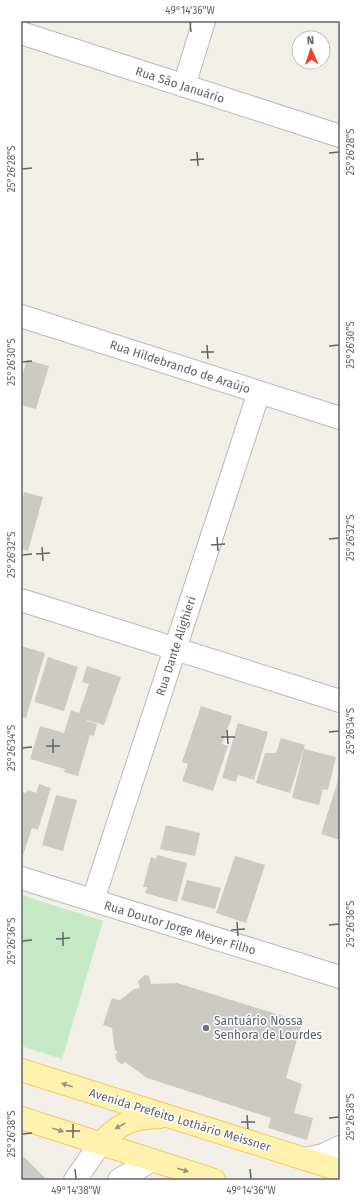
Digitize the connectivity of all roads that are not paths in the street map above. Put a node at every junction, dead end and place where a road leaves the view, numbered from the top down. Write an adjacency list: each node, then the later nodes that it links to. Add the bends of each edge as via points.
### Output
1 (204, 21): 3 (street)
2 (21, 34): 3 (street, Rua São Januário)
3 (184, 86): 4 (street, Rua São Januário)
4 (340, 136)
5 (21, 316): 6 (street, Rua Hildebrando de Araújo)
6 (259, 392): 7 (street, Rua Hildebrando de Araújo); 9 (street, Rua Dante Alighieri)
7 (340, 418)
8 (21, 600): 9 (street)
9 (175, 649): 10 (street); 12 (street, Rua Dante Alighieri)
10 (340, 701)
11 (21, 878): 12 (street, Rua Doutor Jorge Meyer Filho)
12 (93, 900): 13 (street, Rua Doutor Jorge Meyer Filho)
13 (340, 977)
14 (21, 1070): 15 (main road, Avenida Prefeito Lothário Meissner, one-way to 14)
15 (171, 1117): 17 (main road, one-way to 17, via 143,1118 128,1122 113,1130); 19 (main road, Avenida Prefeito Lothário Meissner)
16 (21, 1118): 17 (main road, one-way to 17)
17 (100, 1144): 20 (main road); 22 (street)
18 (340, 1147): 19 (street, via 324,1155)
19 (305, 1159): 21 (main road, Avenida Prefeito Lothário Meissner)
20 (152, 1160): 23 (street); 24 (main road, one-way to 24)
21 (340, 1170)
22 (76, 1180)
23 (119, 1180)
24 (214, 1180)

